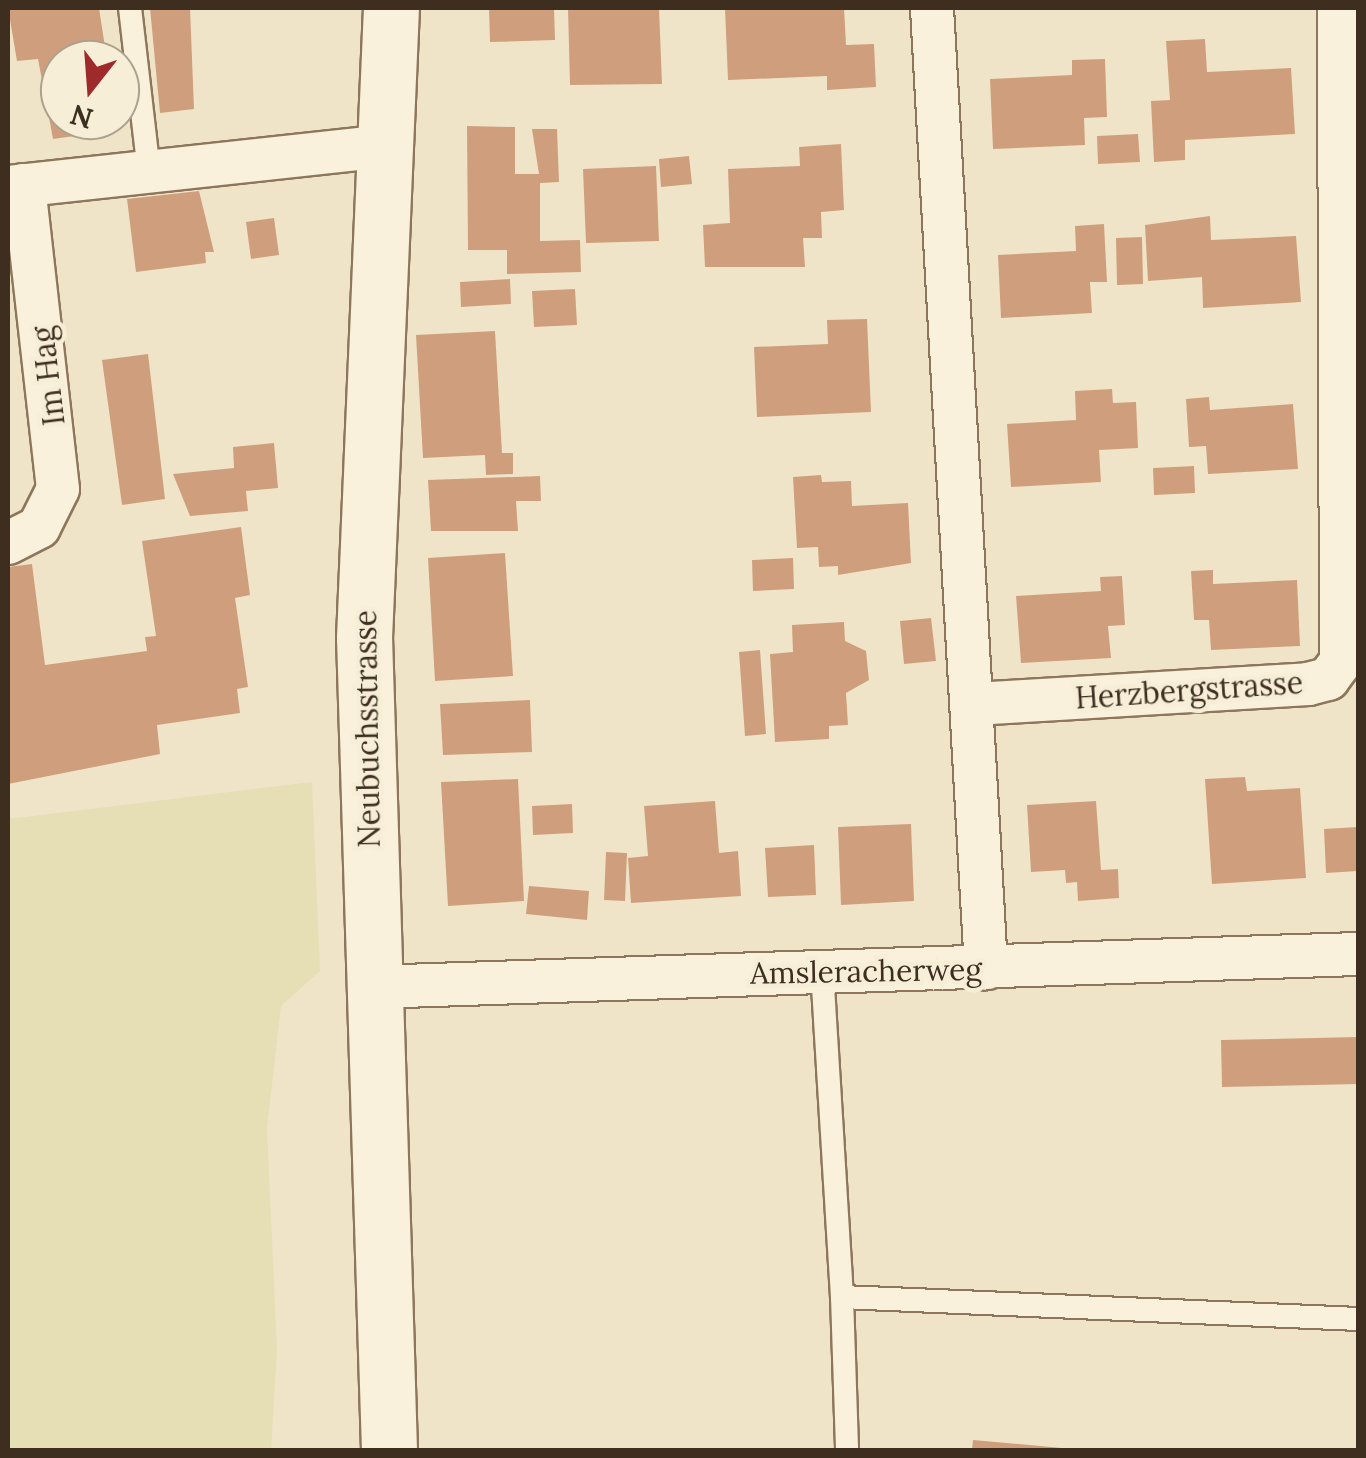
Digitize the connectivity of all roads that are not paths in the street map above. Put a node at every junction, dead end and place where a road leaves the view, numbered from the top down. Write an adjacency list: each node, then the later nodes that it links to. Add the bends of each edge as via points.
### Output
1 (130, 8): 6 (lane)
2 (391, 8): 5 (street, Neubuchsstrasse)
3 (932, 8): 9 (street)
4 (1339, 8): 9 (street, Herzbergstrasse, via 1341,662 1328,678 1308,684)
5 (387, 146): 6 (street, Im Hag); 13 (street, Neubuchsstrasse, via 364,638)
6 (149, 171): 7 (street, Im Hag)
7 (16, 186): 8 (street, Im Hag, via 58,489 39,528)
8 (8, 543)
9 (974, 704): 11 (street)
10 (1358, 954): 11 (street, Amsleracherweg)
11 (986, 968): 12 (street, Amsleracherweg)
12 (822, 970): 13 (street, Amsleracherweg); 14 (lane)
13 (373, 987): 16 (street, Neubuchsstrasse)
14 (842, 1296): 15 (lane); 17 (lane)
15 (1358, 1318)
16 (389, 1450)
17 (847, 1450)

